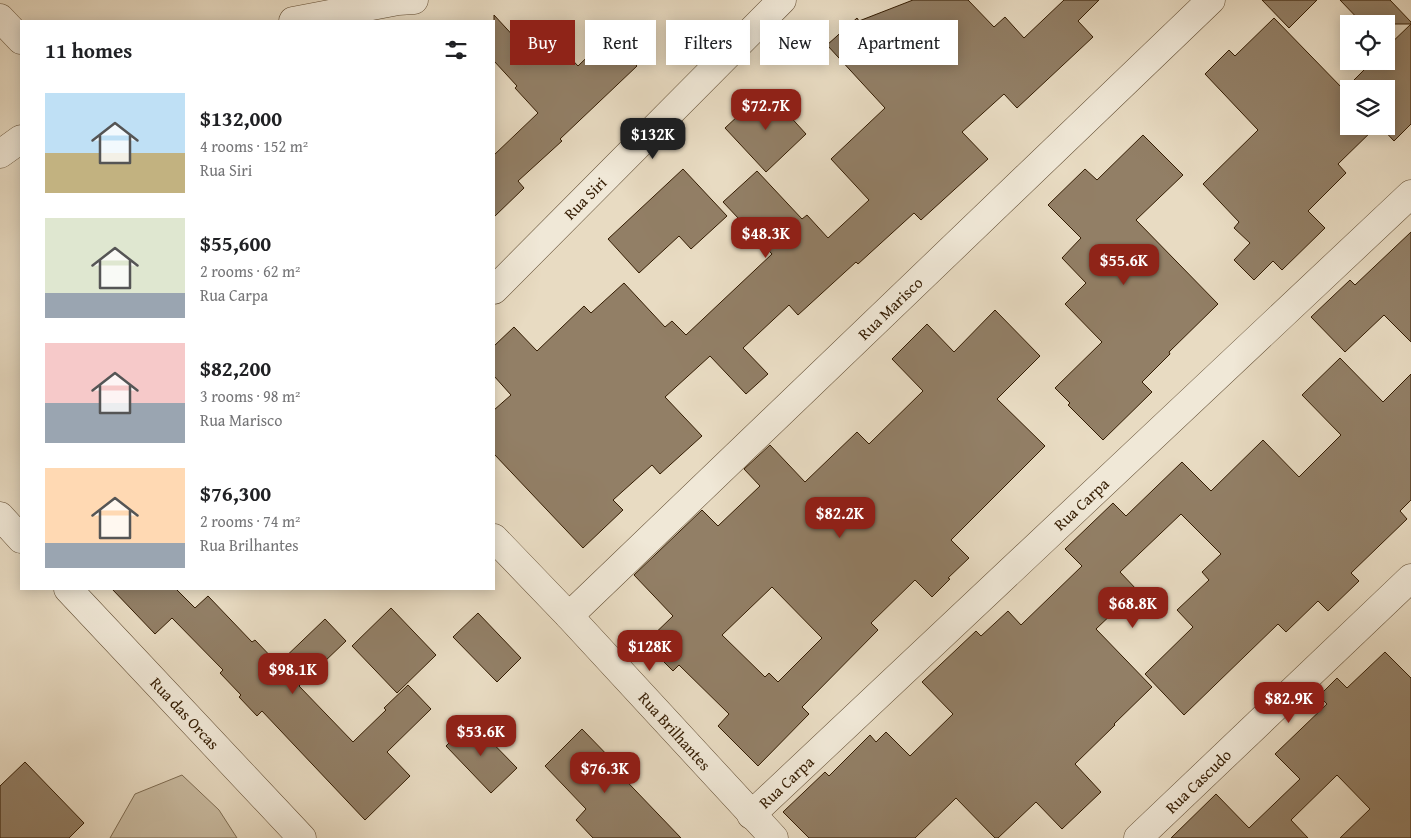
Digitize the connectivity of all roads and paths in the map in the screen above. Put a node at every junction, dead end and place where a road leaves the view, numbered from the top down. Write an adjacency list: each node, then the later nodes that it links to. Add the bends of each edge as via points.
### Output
1 (414, 0): 5 (street)
2 (782, 0): 10 (street, Rua Siri)
3 (1211, 0): 16 (street, Rua Marisco)
4 (0, 18): 6 (street)
5 (298, 20)
6 (20, 39)
7 (20, 140): 8 (street)
8 (0, 154)
9 (1411, 194): 17 (street, Rua Carpa)
10 (495, 289)
11 (0, 516): 12 (street)
12 (20, 538)
13 (495, 539): 16 (street, Rua Brilhantes)
14 (1411, 578): 20 (street, Rua Cascudo)
15 (69, 590): 18 (street, Rua das Orcas)
16 (569, 616): 17 (street, Rua Brilhantes)
17 (751, 814): 19 (street, Rua Brilhantes)
18 (302, 838)
19 (774, 838)
20 (1138, 838)

